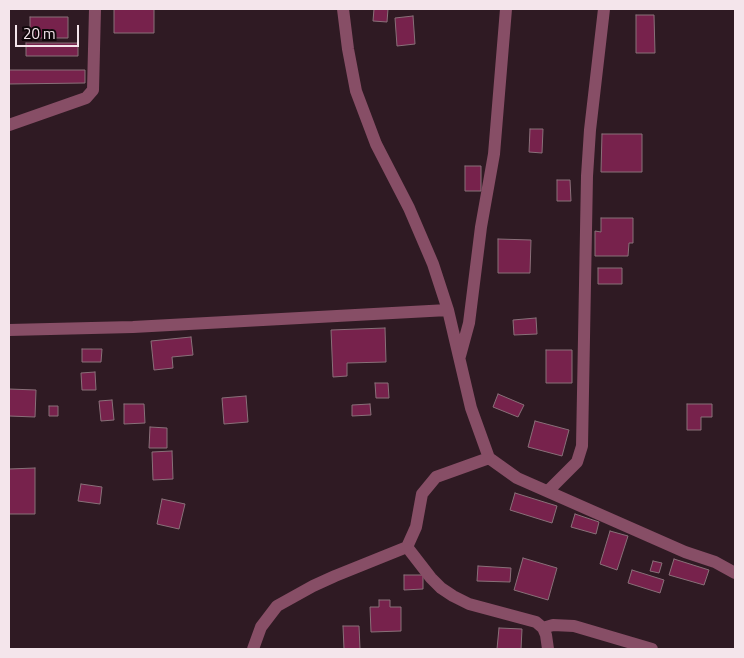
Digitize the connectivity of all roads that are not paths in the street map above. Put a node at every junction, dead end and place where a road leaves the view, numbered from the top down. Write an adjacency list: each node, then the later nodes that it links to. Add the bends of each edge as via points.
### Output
1 (95, 9): 5 (street, via 94,90 86,98)
2 (343, 9): 6 (street, via 356,91 376,144 433,264)
3 (506, 9): 8 (street, via 494,154 481,227 470,324)
4 (604, 9): 10 (street, via 587,176 582,446 577,462)
5 (9, 125)
6 (448, 310): 7 (street, via 133,327); 8 (street)
7 (9, 330)
8 (460, 356): 9 (street, via 471,408)
9 (489, 458): 10 (street, via 517,478); 11 (street, via 436,477 422,494 416,527)
10 (548, 492): 12 (street)
11 (407, 547): 15 (street, via 431,578 453,596 469,604 536,622); 16 (street, via 335,576 277,606 260,627)
12 (715, 562): 13 (street); 14 (street)
13 (735, 562)
14 (735, 573)
15 (542, 628): 17 (street); 18 (street, via 574,626)
16 (253, 649)
17 (548, 649)
18 (652, 649)

